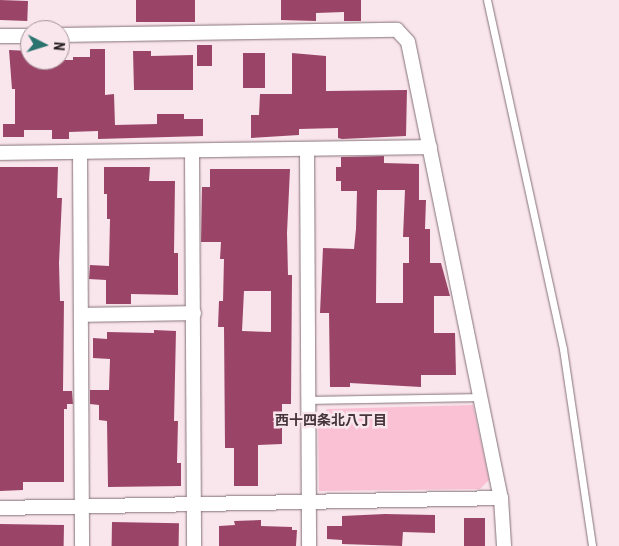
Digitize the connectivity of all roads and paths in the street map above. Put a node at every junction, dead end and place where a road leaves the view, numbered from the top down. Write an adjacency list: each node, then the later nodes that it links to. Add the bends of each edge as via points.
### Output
1 (487, 0): 23 (lane, via 563,349)
2 (70, 35): 5 (street, via 397,30 408,42)
3 (0, 36): 4 (street)
4 (20, 36)
5 (430, 147): 6 (street); 12 (street)
6 (307, 150): 7 (street); 13 (street)
7 (192, 151): 8 (street); 10 (street)
8 (80, 152): 9 (street); 11 (street)
9 (0, 153)
10 (194, 313): 11 (street); 15 (street)
11 (82, 315): 17 (street)
12 (481, 397): 13 (lane); 14 (street)
13 (309, 400): 16 (street)
14 (501, 498): 16 (street); 22 (street)
15 (194, 504): 16 (street); 17 (street); 20 (street)
16 (309, 504): 21 (street)
17 (82, 505): 18 (street); 19 (street)
18 (0, 508)
19 (82, 546)
20 (194, 546)
21 (309, 546)
22 (504, 546)
23 (592, 546)

